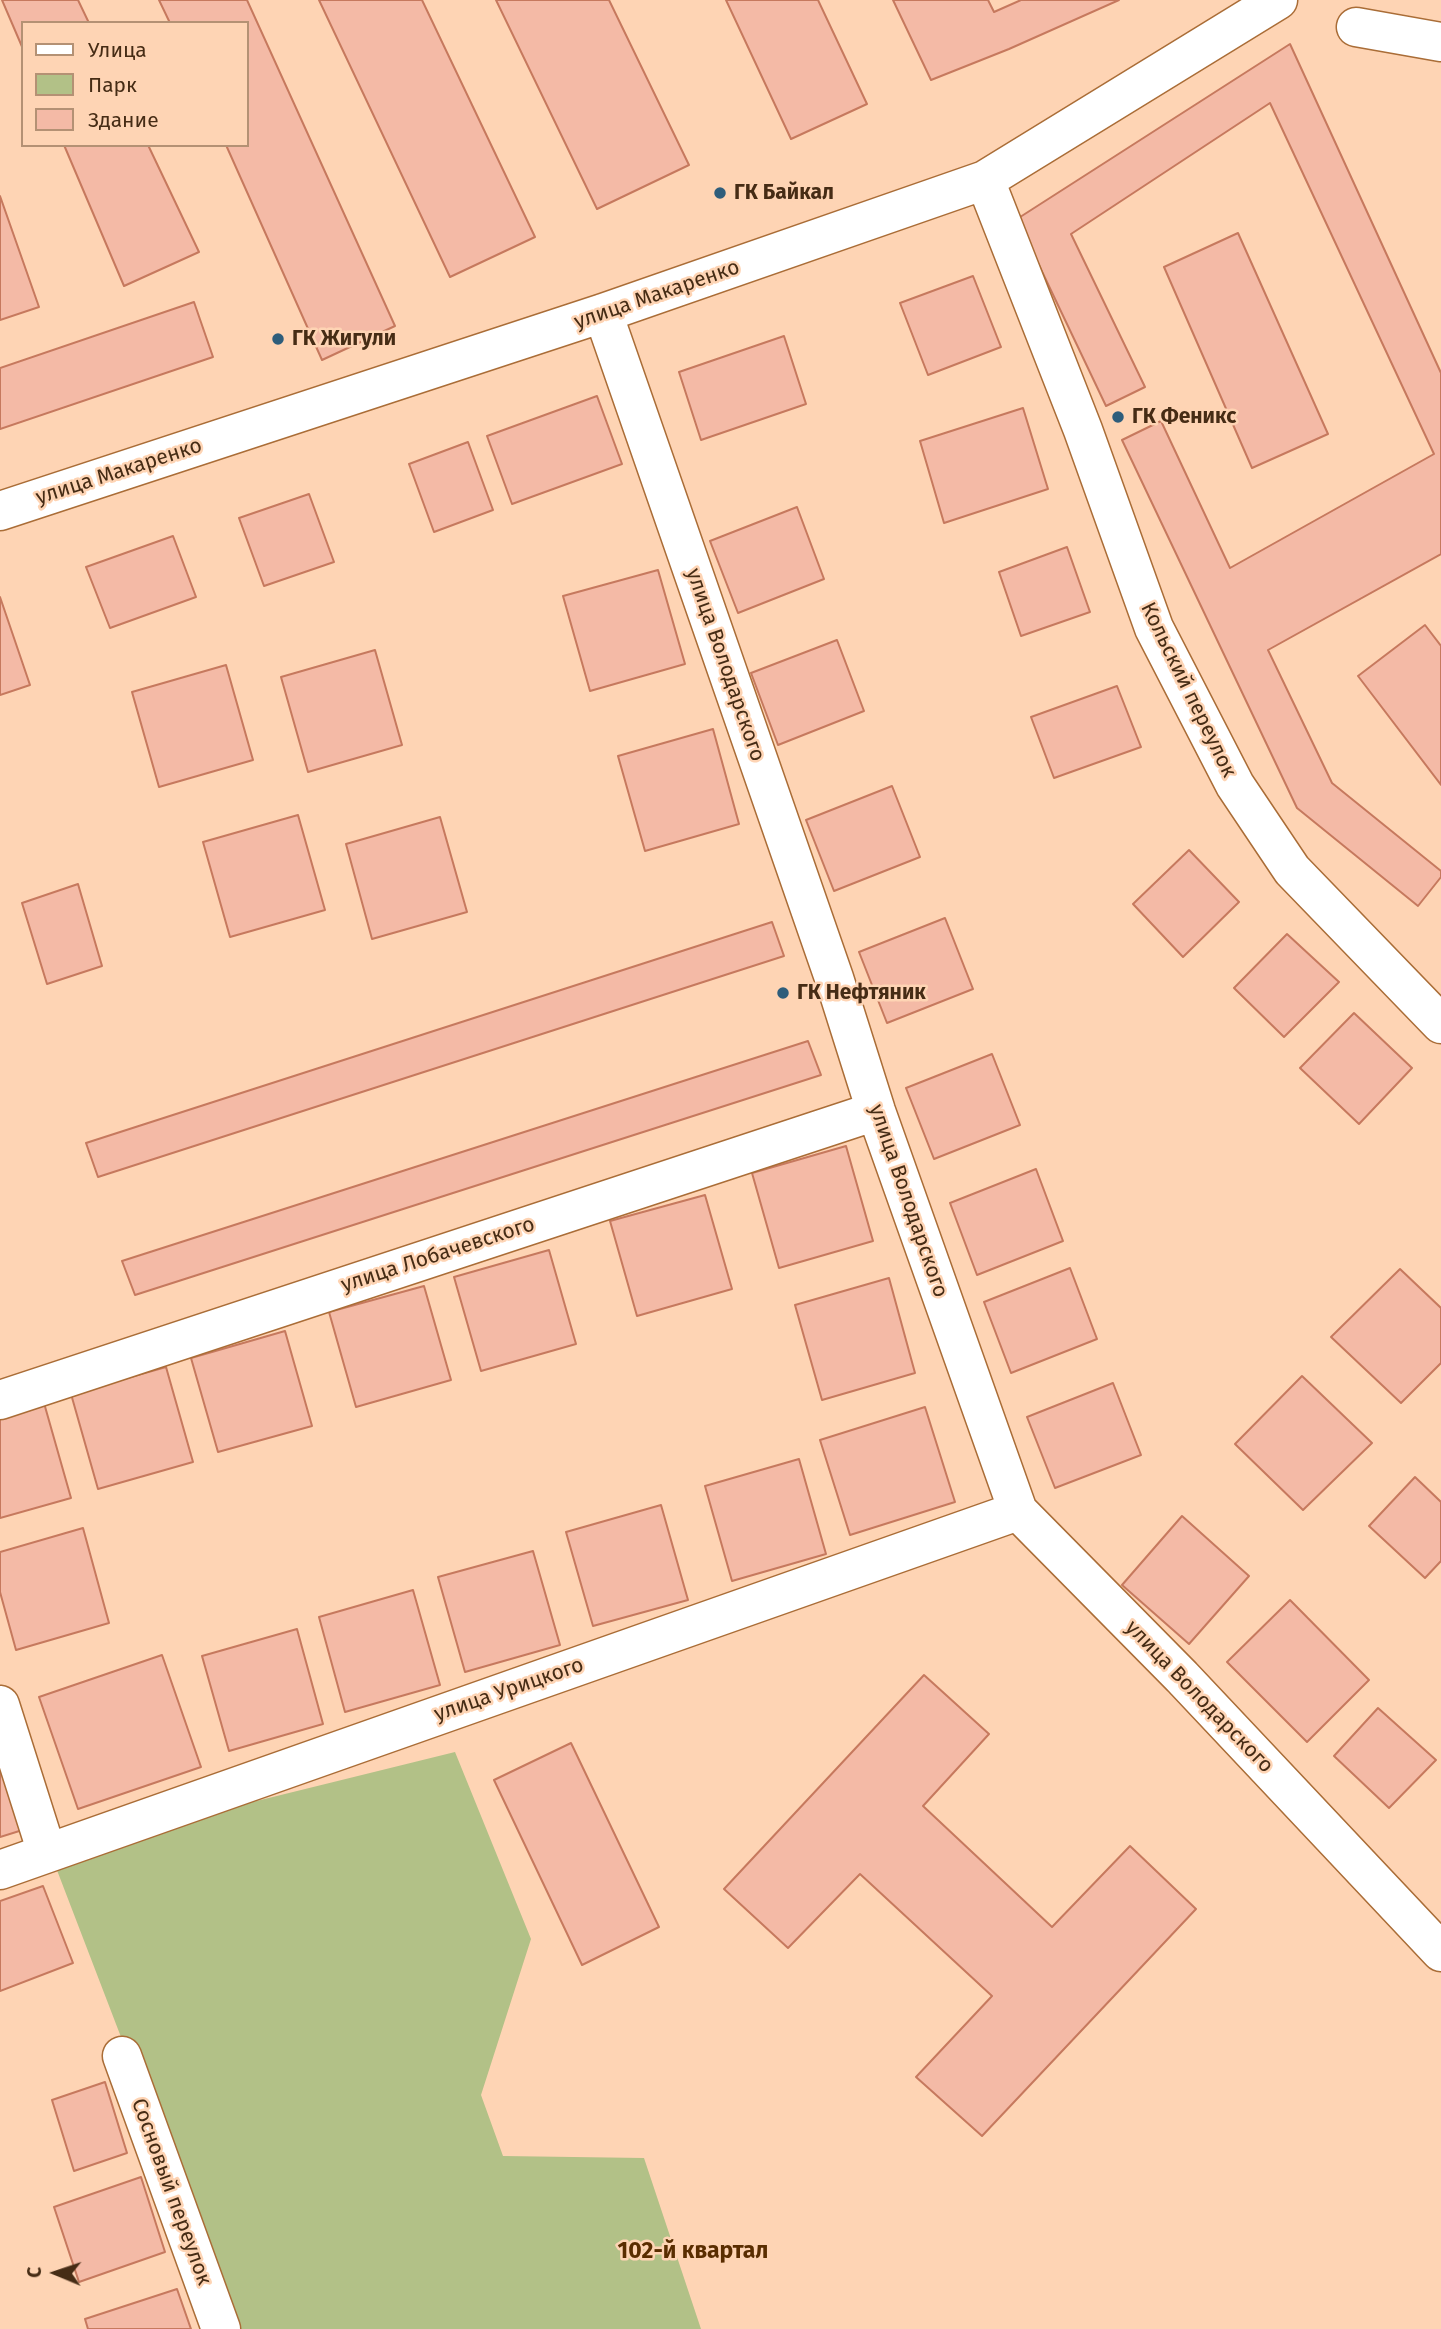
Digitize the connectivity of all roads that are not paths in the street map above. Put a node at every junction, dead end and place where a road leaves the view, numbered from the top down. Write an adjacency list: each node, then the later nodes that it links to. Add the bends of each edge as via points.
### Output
1 (1278, 0): 4 (street, улица Макаренко)
2 (1356, 27): 3 (street)
3 (1441, 42)
4 (985, 180): 5 (street, улица Макаренко); 7 (street, Кольский переулок, via 1154,628 1235,785 1292,870)
5 (603, 313): 6 (street, улица Макаренко); 8 (street, улица Володарского)
6 (0, 511)
7 (1441, 1024)
8 (876, 1111): 9 (street, улица Лобачевского); 10 (street, улица Володарского)
9 (0, 1400)
10 (1018, 1511): 12 (street, улица Урицкого); 14 (street, улица Володарского)
11 (0, 1705): 12 (street)
12 (47, 1853): 13 (street, улица Урицкого)
13 (0, 1870)
14 (1441, 1952)
15 (122, 2056): 16 (street, Сосновый переулок)
16 (221, 2329)

